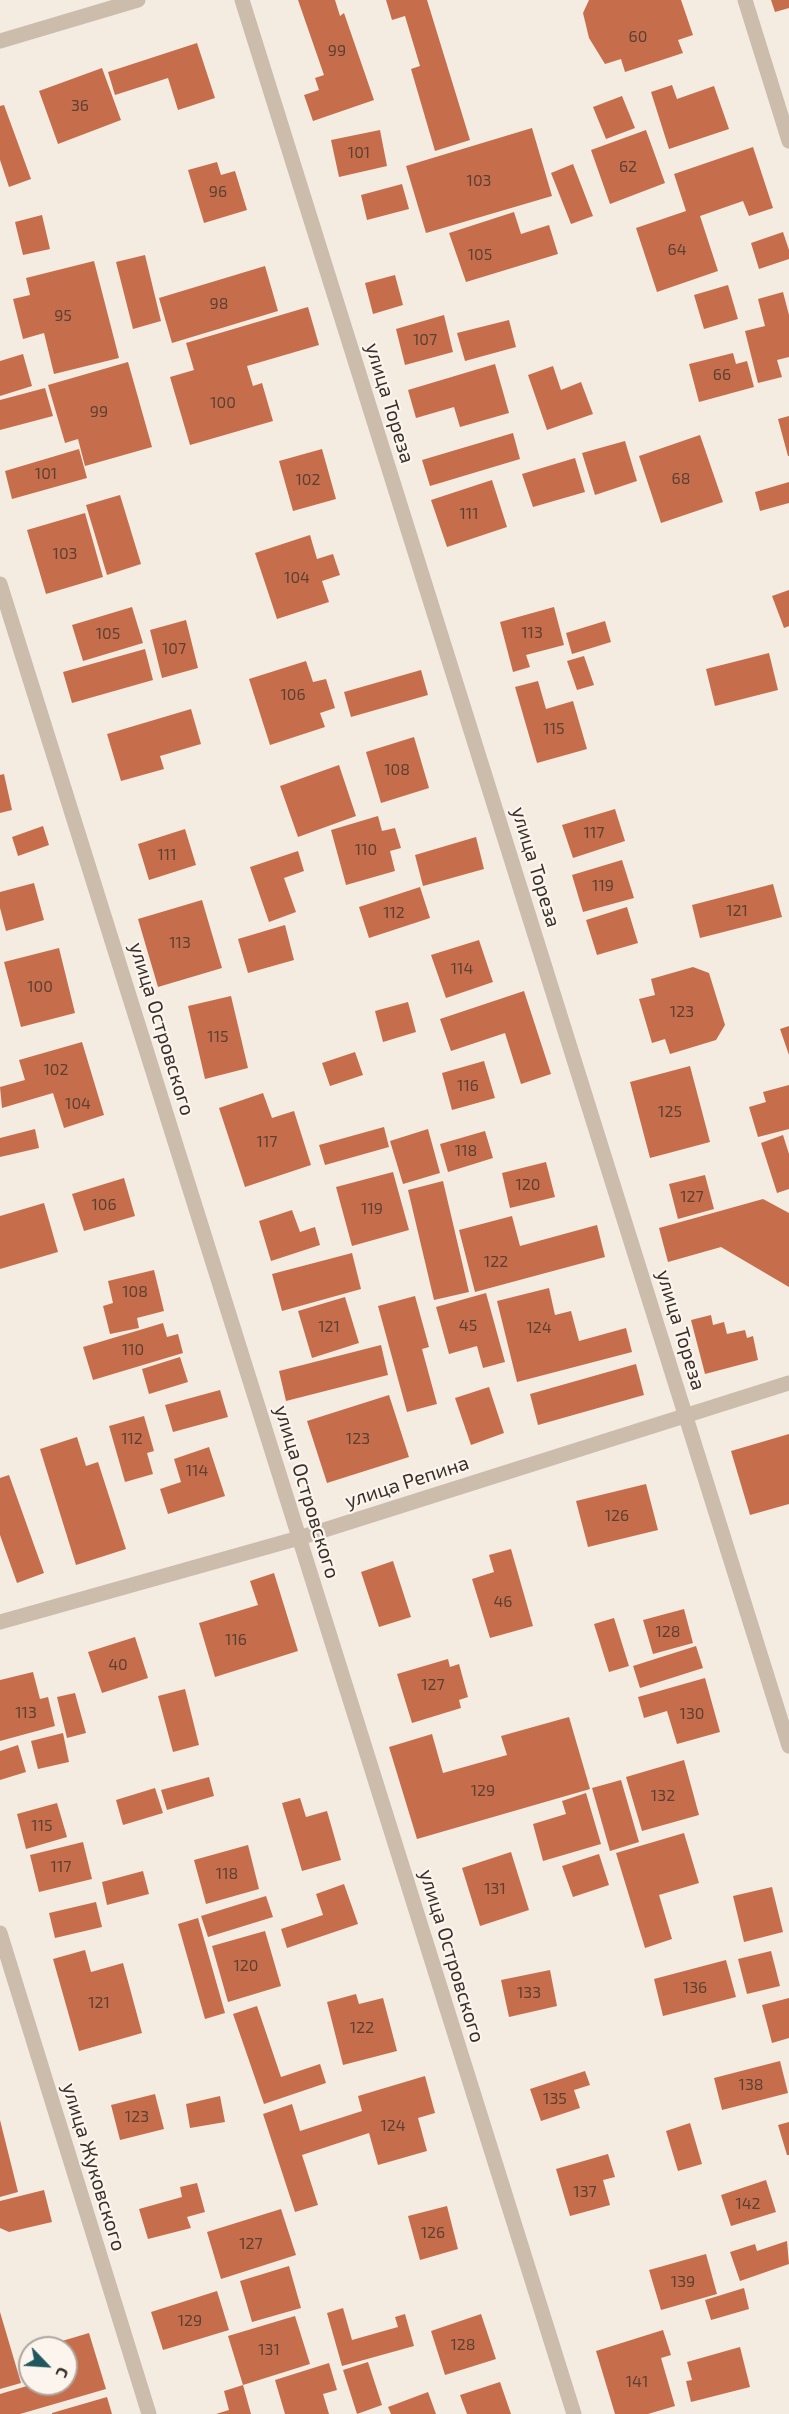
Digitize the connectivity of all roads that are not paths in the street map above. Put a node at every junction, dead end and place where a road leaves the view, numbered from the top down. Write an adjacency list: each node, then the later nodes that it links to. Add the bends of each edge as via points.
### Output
1 (138, 0): 4 (street)
2 (242, 0): 8 (street, улица Тореза)
3 (745, 0): 5 (street)
4 (0, 41)
5 (789, 141)
6 (0, 584): 9 (street, улица Островского)
7 (789, 1383): 8 (street, улица Репина)
8 (686, 1416): 9 (street, улица Репина); 11 (street, улица Тореза)
9 (299, 1538): 10 (street, улица Репина); 14 (street, улица Островского)
10 (0, 1622)
11 (789, 1746)
12 (0, 1933): 13 (street, улица Жуковского)
13 (149, 2414)
14 (574, 2414)

